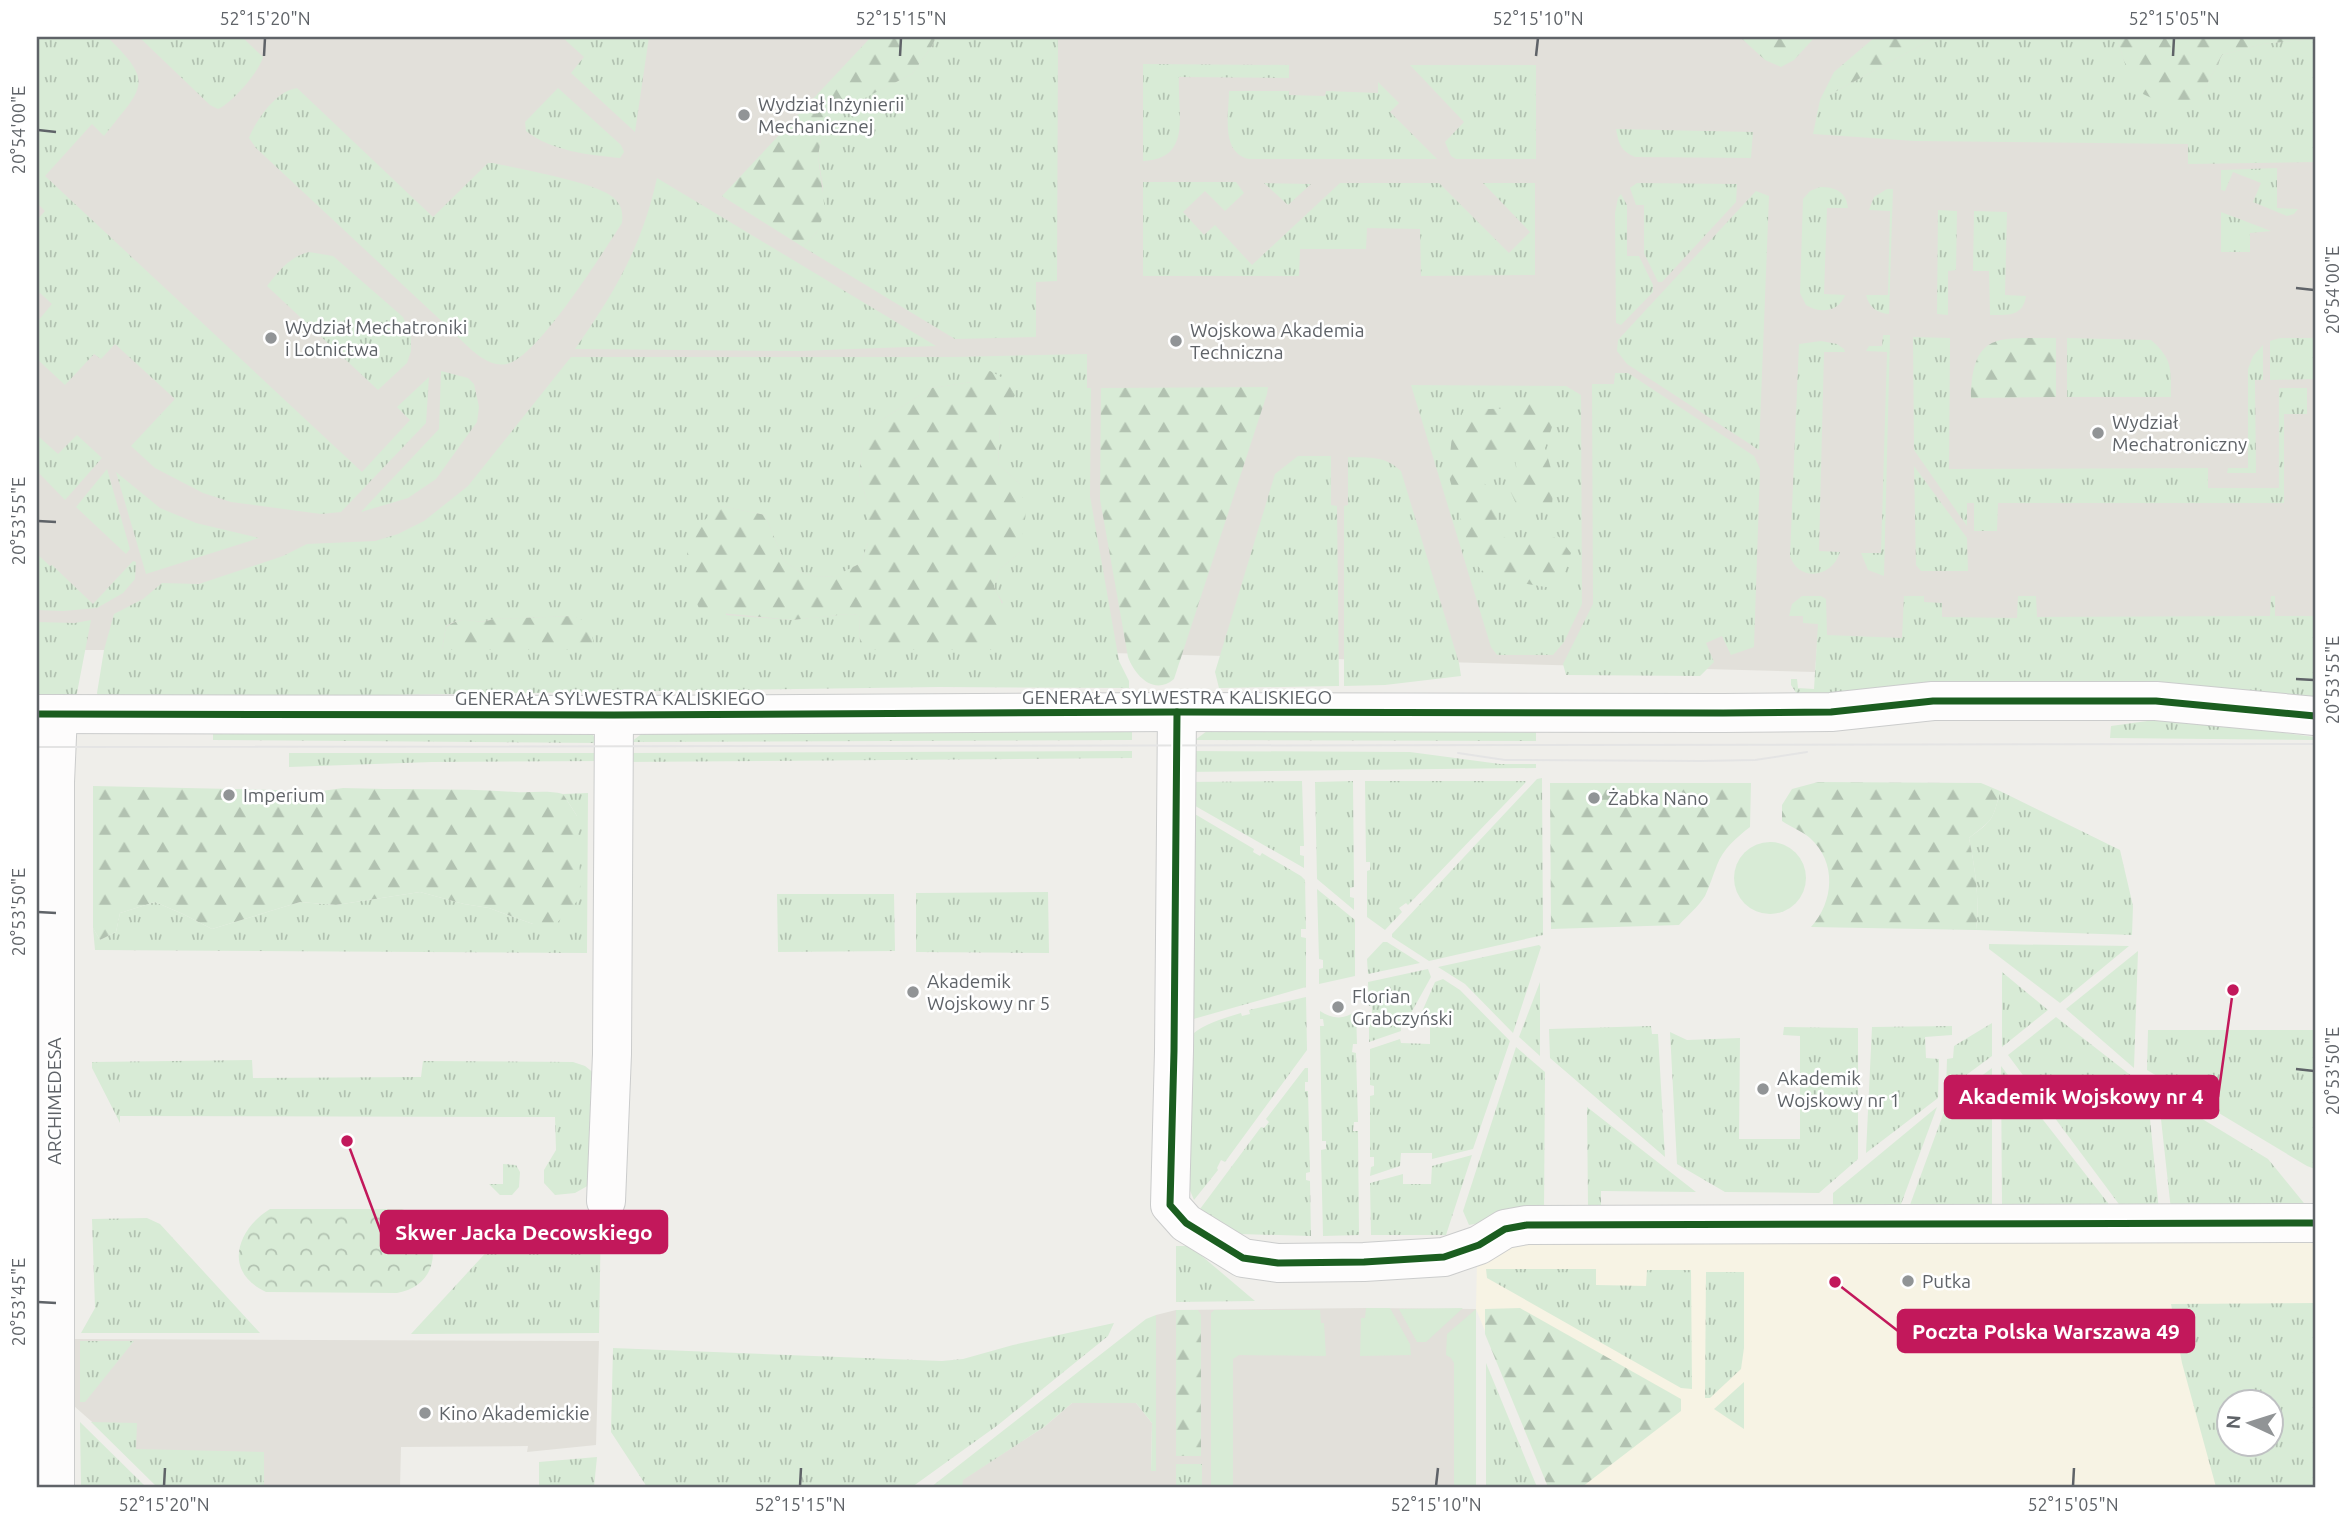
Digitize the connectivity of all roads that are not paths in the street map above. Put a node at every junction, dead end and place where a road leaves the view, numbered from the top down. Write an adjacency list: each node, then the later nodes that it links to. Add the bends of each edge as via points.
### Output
1 (1177, 712): 3 (street, GENERAŁA SYLWESTRA KALISKIEGO); 4 (street, GENERAŁA SYLWESTRA KALISKIEGO, via 1768,713 1831,712 1933,701 2156,701); 6 (street, via 1170,1205 1186,1223 1243,1258 1278,1263 1444,1257 1515,1226)
2 (47, 714): 3 (street, GENERAŁA SYLWESTRA KALISKIEGO); 7 (street, ARCHIMEDESA, via 55,782)
3 (614, 715): 5 (street)
4 (2315, 716)
5 (606, 1201)
6 (2315, 1223)
7 (55, 1487)

